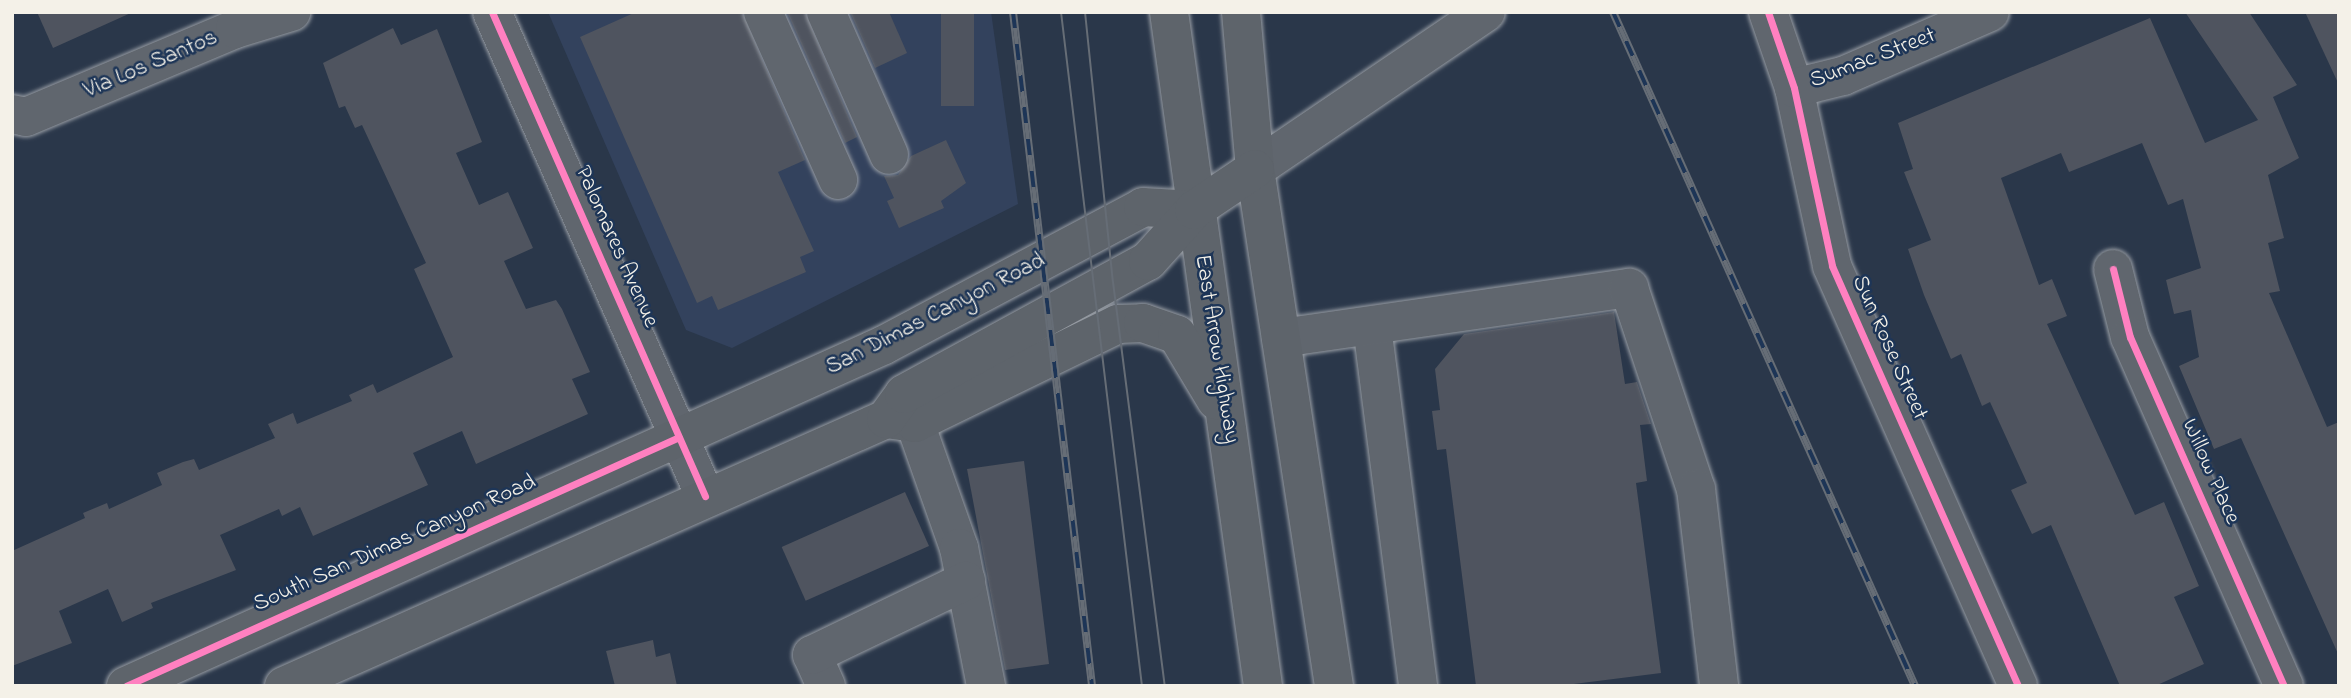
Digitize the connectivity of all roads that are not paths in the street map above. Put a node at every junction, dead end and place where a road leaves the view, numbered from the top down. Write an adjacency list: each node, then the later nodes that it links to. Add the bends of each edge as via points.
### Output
1 (291, 12): 11 (street, Via Los Santos, via 235,29 26,117)
2 (492, 12): 21 (street, Palomares Avenue)
3 (763, 12): 14 (street)
4 (825, 12): 12 (street)
5 (1169, 12): 15 (main road, East Arrow Highway)
6 (1241, 12): 13 (main road)
7 (1486, 12): 13 (street)
8 (1768, 12): 10 (street, Sun Rose Street)
9 (1990, 12): 10 (street, Sumac Street, via 1843,76)
10 (1794, 88): 32 (street, Sun Rose Street, via 1832,266)
11 (12, 114)
12 (889, 155)
13 (1255, 169): 15 (main road); 18 (main road)
14 (838, 180)
15 (1194, 210): 19 (main road, East Arrow Highway); 20 (main road, via 1149,261 904,394); 21 (main road, San Dimas Canyon Road, via 1143,206 884,345)
16 (2113, 269): 33 (street, Willow Place, via 2130,337)
17 (1372, 326): 18 (street); 30 (street); 31 (street, via 1629,288 1696,489)
18 (1281, 338): 29 (main road)
19 (1228, 419): 20 (main road, via 1177,335 1143,323 1118,324); 28 (main road, East Arrow Highway)
20 (900, 421): 22 (main road); 23 (street)
21 (679, 437): 22 (street, Palomares Avenue); 24 (main road, South San Dimas Canyon Road)
22 (705, 496): 25 (main road)
23 (966, 581): 26 (street, via 812,655); 27 (street)
24 (126, 686)
25 (285, 686)
26 (826, 686)
27 (986, 686)
28 (1263, 686)
29 (1334, 686)
30 (1418, 686)
31 (1719, 686)
32 (2018, 686)
33 (2284, 686)

